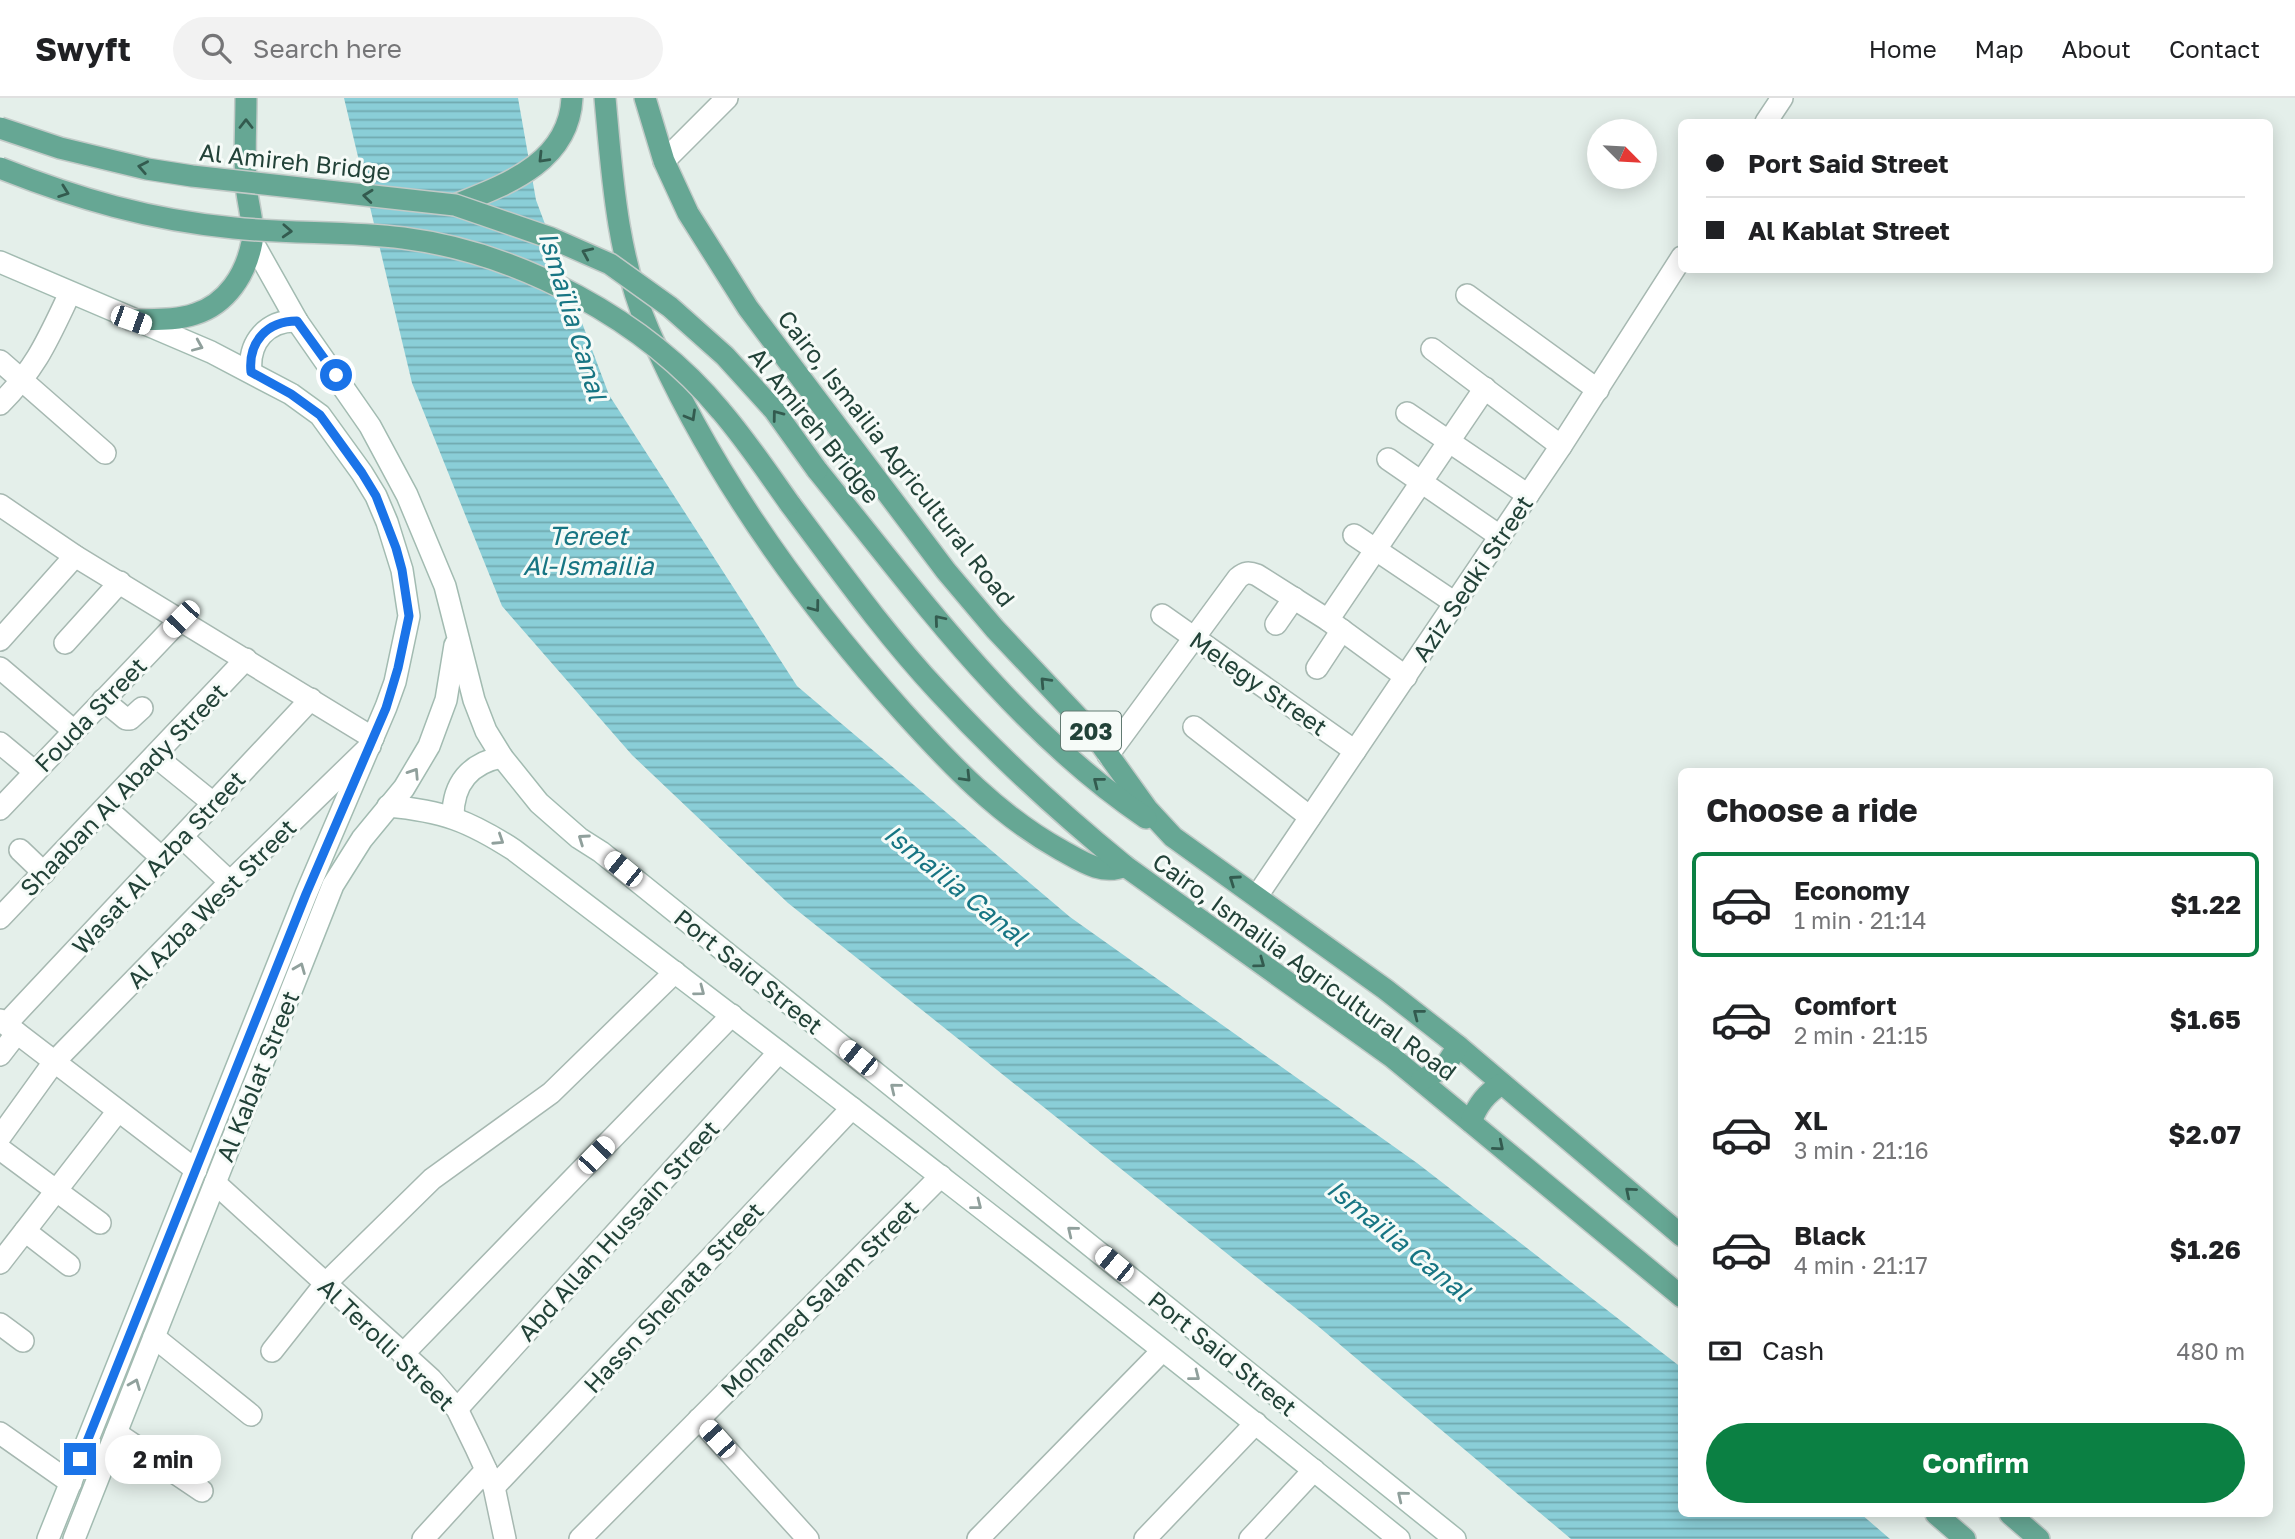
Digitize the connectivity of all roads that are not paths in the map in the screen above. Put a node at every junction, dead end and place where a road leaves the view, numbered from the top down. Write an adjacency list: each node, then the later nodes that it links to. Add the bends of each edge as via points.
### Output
1 (246, 98): 12 (main road, one-way to 1)
2 (572, 98): 11 (main road, one-way to 11, via 563,131 548,155 527,173)
3 (605, 98): 75 (main road, Cairo, Ismailia Agricultural Road, one-way to 75, via 613,192 628,267 648,329 684,403 758,528 861,665 982,793 1040,838 1093,867 1112,870)
4 (645, 98): 9 (main road, Cairo, Ismailia Agricultural Road / 203)
5 (726, 98): 9 (street)
6 (1782, 98): 7 (street)
7 (1768, 119)
8 (0, 128): 11 (main road, Al Amireh Bridge, one-way to 8, bridge, via 159,170 60,148)
9 (664, 161): 61 (main road, Cairo, Ismailia Agricultural Road / 203, one-way to 9, via 995,629 899,511 742,299 688,213)
10 (0, 168): 75 (main road, one-way to 75, bridge, via 97,204 143,215 236,228 402,238 456,248 509,264 570,292 632,329 720,409 868,609 938,691 1013,768)
11 (455, 205): 71 (main road, Al Amireh Bridge, one-way to 11, bridge, via 1088,774 993,683 817,470 774,410 725,356 670,307 610,264)
12 (252, 241): 17 (main road, via 241,276 214,304 178,318); 18 (street, Port Said Street)
13 (1678, 263): 24 (street, Aziz Sedki Street)
14 (1, 266): 15 (street, Al Kablat Street)
15 (70, 293): 17 (street, Al Kablat Street); 22 (street)
16 (1467, 295): 24 (street)
17 (131, 320): 21 (street, Al Kablat Street, one-way to 21)
18 (297, 321): 21 (street, via 273,325 259,337 251,354); 45 (street, Port Said Street, via 390,460 434,555)
19 (1432, 349): 23 (street)
20 (0, 361): 22 (street)
21 (251, 372): 58 (street, Al Kablat Street, via 320,415 369,485 396,548 409,616 395,682)
22 (23, 381): 25 (street); 29 (street)
23 (1485, 388): 27 (street); 28 (street)
24 (1598, 390): 28 (street, Aziz Sedki Street)
25 (0, 404)
26 (1407, 413): 27 (street)
27 (1449, 441): 31 (street); 32 (street)
28 (1562, 446): 32 (street, Aziz Sedki Street)
29 (105, 453)
30 (1388, 459): 31 (street)
31 (1422, 482): 35 (street); 36 (street)
32 (1528, 495): 35 (street, Aziz Sedki Street)
33 (0, 505): 37 (street)
34 (1354, 535): 36 (street)
35 (1501, 537): 40 (street, Aziz Sedki Street)
36 (1376, 550): 40 (street); 44 (street)
37 (75, 556): 38 (street); 47 (street)
38 (120, 582): 42 (street); 48 (street)
39 (1294, 598): 43 (street); 44 (street); 46 (street, via 1250,572 1243,573)
40 (1455, 603): 52 (street, Aziz Sedki Street)
41 (1162, 615): 46 (street, Melegy Street)
42 (181, 619): 49 (street); 54 (street, Fouda Street)
43 (1276, 625)
44 (1335, 625): 50 (street); 52 (street)
45 (455, 626): 63 (street, Port Said Street, via 474,700); 66 (street, Al Kablat Street, one-way to 45, via 417,768 439,723 452,676)
46 (1194, 637): 60 (street, Melegy Street); 61 (street)
47 (0, 640)
48 (65, 643)
49 (246, 659): 53 (street); 62 (street, Shaaban Al Abady Street)
50 (1317, 668)
51 (2, 672): 57 (street)
52 (1406, 677): 60 (street, Aziz Sedki Street)
53 (311, 699): 58 (street); 65 (street, Wasat Al Azba Street)
54 (103, 700): 55 (street, via 126,719); 57 (street, Fouda Street)
55 (142, 708)
56 (1194, 727): 70 (street)
57 (74, 731): 64 (street, Fouda Street)
58 (371, 742): 77 (street, Al Azba West Street); 93 (street, Al Kablat Street)
59 (0, 743): 64 (street)
60 (1355, 751): 70 (street, Aziz Sedki Street)
61 (1108, 755): 71 (main road, Cairo, Ismailia Agricultural Road / 203)
62 (155, 756): 65 (street); 67 (street, Shaaban Al Abady Street)
63 (502, 757): 69 (street, via 479,764 461,781); 132 (street, Port Said Street, one-way to 63, via 558,821)
64 (35, 772): 68 (street, Fouda Street)
65 (213, 803): 72 (street, Wasat Al Azba Street)
66 (388, 806): 69 (street, Port Said Street); 95 (street, Al Kablat Street, one-way to 66, via 333,885)
67 (106, 808): 74 (street); 76 (street, Shaaban Al Abady Street)
68 (0, 809)
69 (453, 817): 80 (street, Port Said Street, one-way to 80, via 514,850)
70 (1310, 817): 78 (street, Aziz Sedki Street)
71 (1173, 836): 78 (main road, Cairo, Ismailia Agricultural Road / 203, one-way to 71)
72 (182, 837): 74 (street, Wasat Al Azba Street); 77 (street)
73 (19, 850): 76 (street)
74 (162, 858): 82 (street, Wasat Al Azba Street)
75 (1125, 866): 87 (main road, Cairo, Ismailia Agricultural Road, one-way to 87)
76 (44, 873): 79 (street, Shaaban Al Abady Street)
77 (230, 882): 86 (street, Al Azba West Street)
78 (1257, 896): 83 (main road, Cairo, Ismailia Agricultural Road / 203, one-way to 78)
79 (0, 918)
80 (675, 972): 81 (street, Port Said Street, one-way to 81); 102 (street, via 551,1093 432,1179)
81 (732, 1016): 84 (street, Port Said Street); 109 (street)
82 (8, 1026): 85 (street, Wasat Al Azba Street); 86 (street)
83 (1458, 1046): 87 (main road, via 1444,1068); 88 (main road, Cairo, Ismailia Agricultural Road / 203)
84 (779, 1052): 89 (street, Port Said Street); 110 (street, Abd Allah Hussain Street)
85 (0, 1055)
86 (54, 1062): 90 (street); 92 (street, Al Azba West Street)
87 (1421, 1080): 91 (main road, Cairo, Ismailia Agricultural Road)
88 (1502, 1084): 91 (main road, via 1479,1104); 99 (main road, Cairo, Ismailia Agricultural Road / 203, one-way to 88)
89 (852, 1108): 94 (street, Port Said Street); 117 (street, Hassn Shehata Street)
90 (118, 1111): 93 (street); 96 (street)
91 (1471, 1122): 103 (main road, Cairo, Ismailia Agricultural Road, one-way to 103)
92 (1, 1138): 96 (street)
93 (195, 1170): 118 (street, Al Kablat Street)
94 (941, 1176): 108 (street, Port Said Street, one-way to 108); 112 (street, Mohamed Salam Street)
95 (215, 1183): 102 (street, Al Terolli Street); 105 (street, Al Kablat Street)
96 (56, 1191): 97 (street); 98 (street)
97 (100, 1223)
98 (25, 1231): 100 (street); 101 (street)
99 (1678, 1233)
100 (0, 1263)
101 (69, 1265)
102 (325, 1284): 107 (street); 109 (street, Al Terolli Street)
103 (1678, 1294)
104 (0, 1324): 106 (street)
105 (154, 1337): 111 (street); 115 (street, Al Kablat Street, one-way to 105)
106 (23, 1342)
107 (272, 1351)
108 (1163, 1351): 113 (street, Port Said Street, one-way to 113); 128 (street)
109 (403, 1354): 110 (street, Al Terolli Street)
110 (457, 1409): 117 (street, Al Terolli Street)
111 (251, 1415)
112 (699, 1419): 126 (street, Mohamed Salam Street); 127 (street)
113 (1256, 1423): 116 (street, Port Said Street); 129 (street)
114 (0, 1433): 118 (street)
115 (116, 1433): 119 (street); 123 (street, Al Kablat Street)
116 (1314, 1470): 130 (street); 131 (street, Port Said Street)
117 (490, 1478): 124 (street, Hassn Shehata Street); 125 (street, Al Terolli Street)
118 (71, 1483): 122 (street, Al Kablat Street)
119 (202, 1491)
120 (1939, 1517): 133 (main road)
121 (2013, 1517): 134 (main road)
122 (48, 1539)
123 (74, 1539)
124 (423, 1539)
125 (505, 1539)
126 (580, 1539)
127 (808, 1539)
128 (978, 1539)
129 (1145, 1539)
130 (1250, 1539)
131 (1399, 1539)
132 (1455, 1539)
133 (1965, 1539)
134 (2039, 1539)

